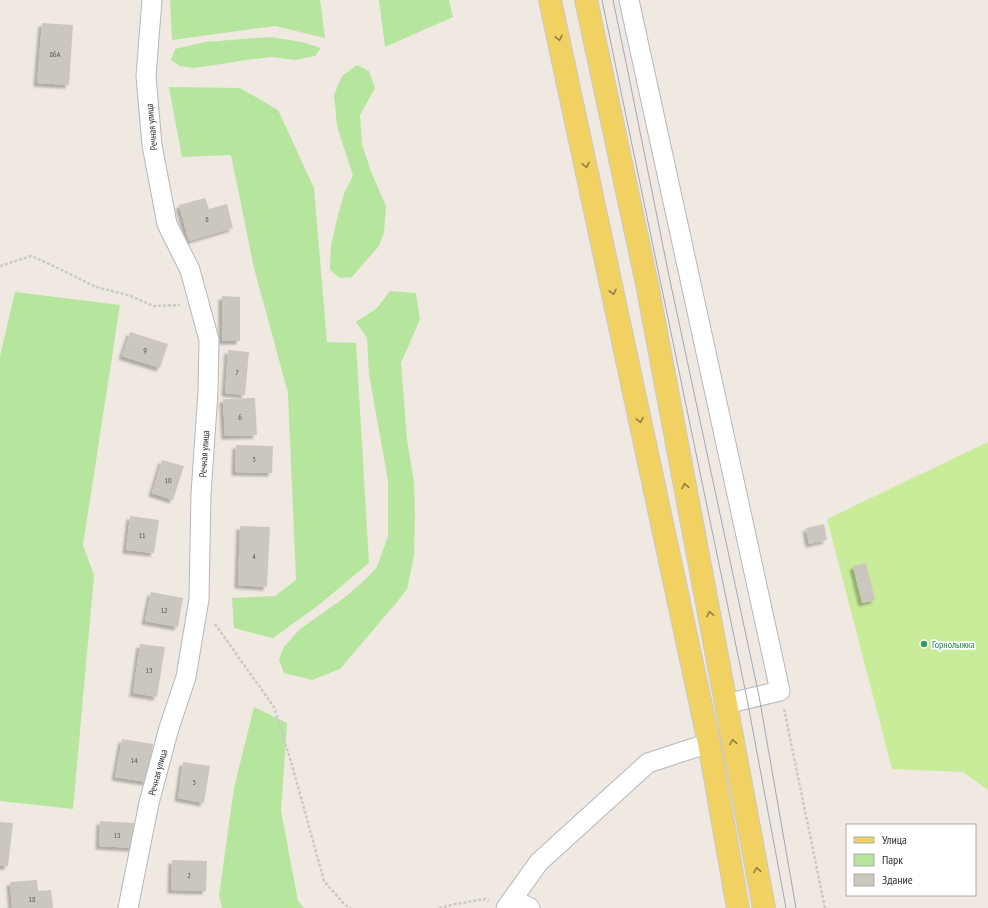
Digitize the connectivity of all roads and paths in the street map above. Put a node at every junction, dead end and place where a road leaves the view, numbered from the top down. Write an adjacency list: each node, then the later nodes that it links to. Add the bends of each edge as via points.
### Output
1 (152, 0): 6 (street, Речная улица, via 146,76 152,145 167,224 190,270)
2 (550, 0): 10 (main road, one-way to 10)
3 (586, 0): 9 (main road, one-way to 3, via 647,284)
4 (629, 0): 8 (street)
5 (0, 266): 6 (path, via 31,256 96,287 131,296 153,306)
6 (199, 305): 7 (street, Речная улица, via 208,340)
7 (199, 599): 12 (street, Речная улица, via 186,677 149,803); 13 (path, via 274,707 324,881 344,904)
8 (780, 691): 9 (street); 18 (path)
9 (726, 704): 17 (main road, one-way to 9)
10 (709, 743): 11 (street, via 648,763 539,862); 16 (main road)
11 (509, 904): 14 (path, via 494,903 485,899); 15 (street)
12 (128, 908)
13 (351, 908)
14 (439, 908)
15 (530, 908)
16 (738, 908)
17 (764, 908)
18 (825, 908)

